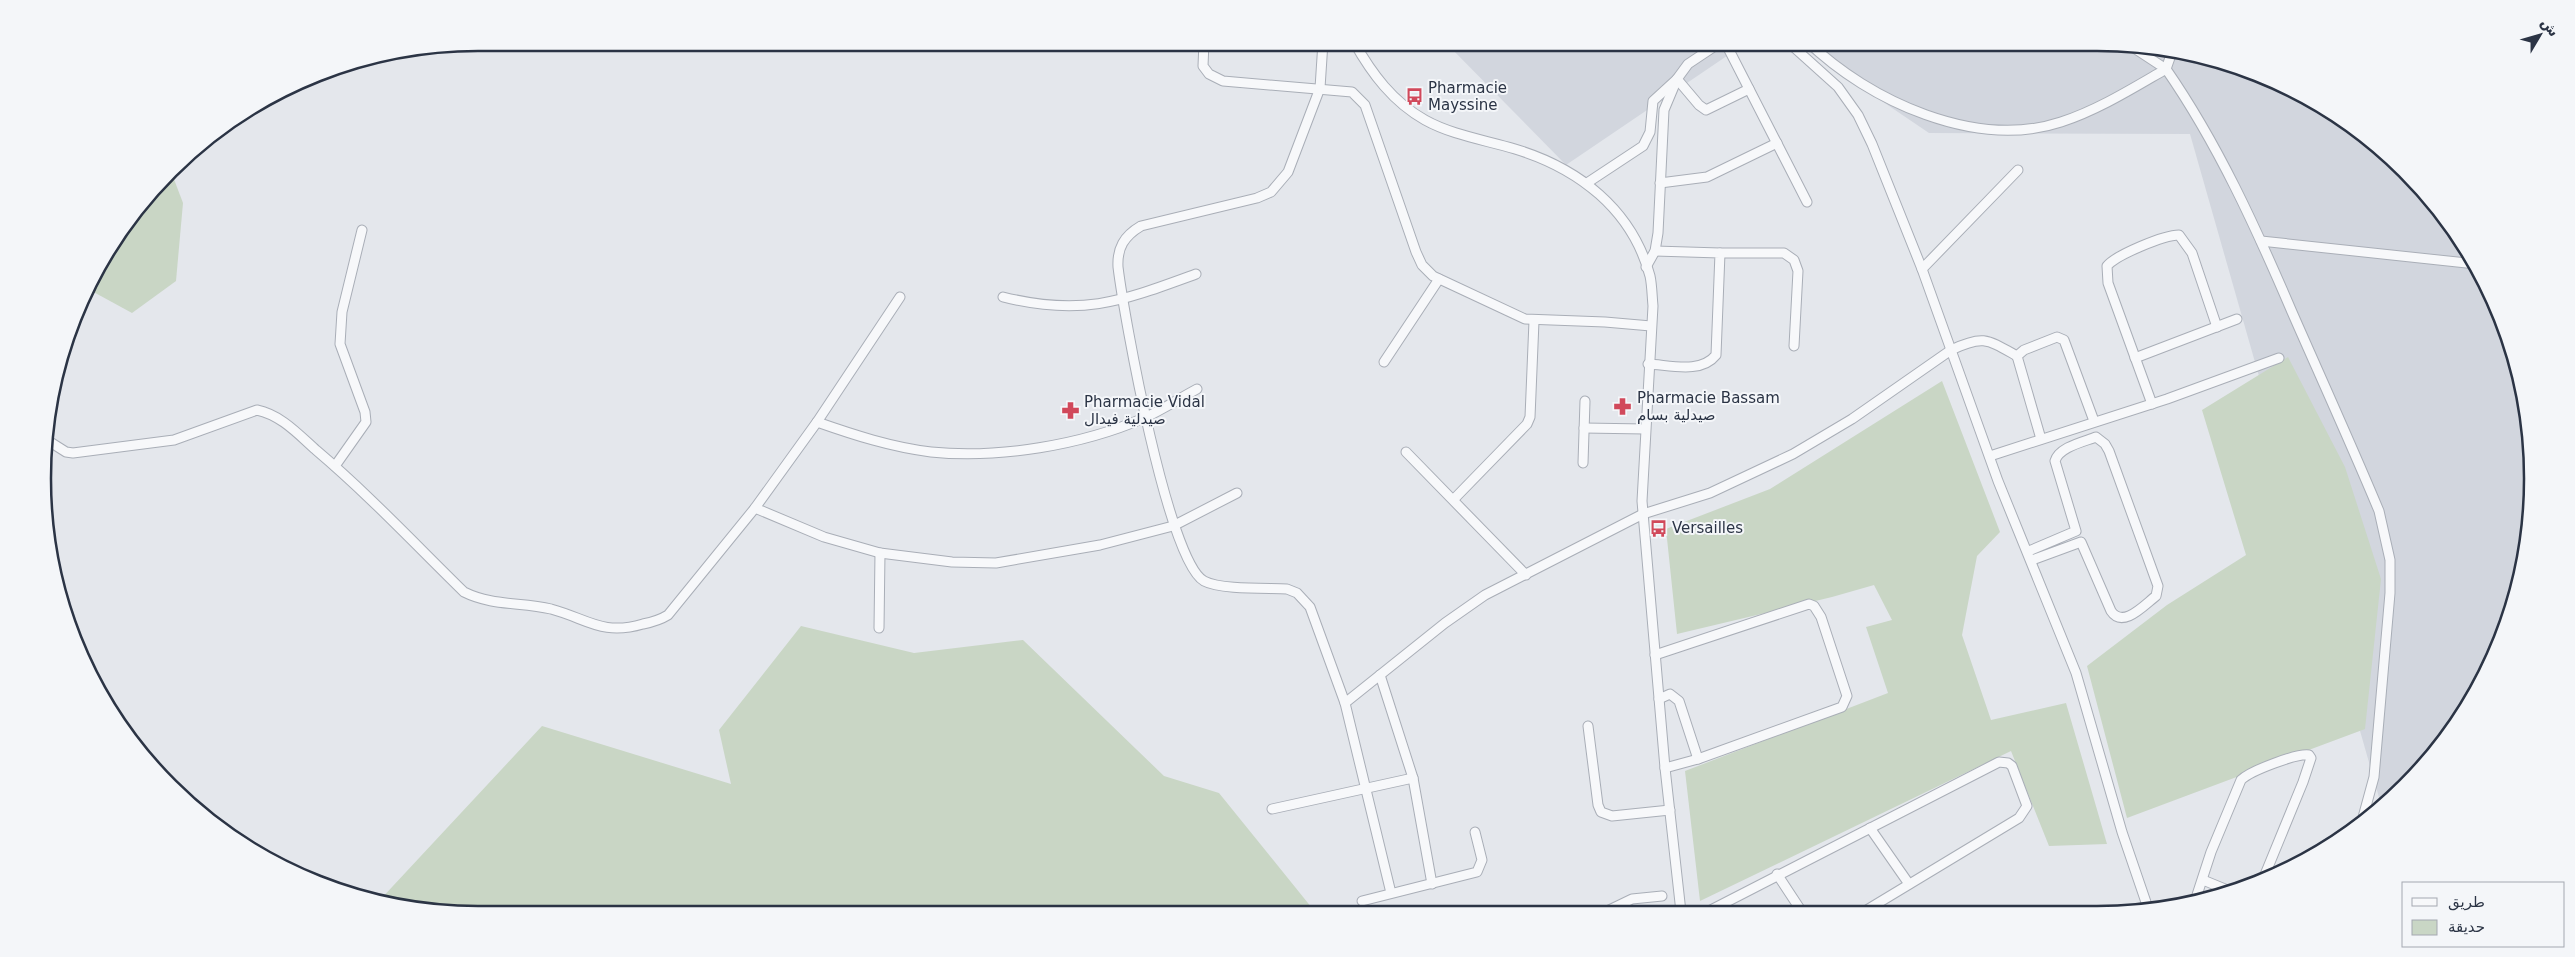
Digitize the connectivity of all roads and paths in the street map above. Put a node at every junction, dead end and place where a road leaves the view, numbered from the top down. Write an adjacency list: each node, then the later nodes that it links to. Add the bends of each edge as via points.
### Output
1 (1204, 51): 12 (street, via 1203,66 1209,74 1223,81)
2 (1322, 51): 12 (street)
3 (1359, 51): 16 (street, via 1371,72 1392,96 1425,120 1543,159)
4 (1708, 51): 11 (street, via 1688,64)
5 (1730, 51): 13 (street)
6 (1798, 51): 25 (street, via 1838,87 1858,115)
7 (1817, 51): 10 (street, via 1876,92 1927,116 1983,129 2061,122)
8 (2143, 54): 10 (street)
9 (2170, 58): 10 (street)
10 (2166, 69): 20 (street, via 2212,142)
11 (1677, 79): 13 (street, via 1706,110); 16 (street, via 1653,101 1650,132 1643,146); 17 (street, via 1664,110)
12 (1320, 88): 27 (street, via 1352,92 1365,105 1418,258 1429,274); 30 (street, via 1288,172 1271,192 1141,226 1131,232 1117,252)
13 (1749, 89): 14 (street)
14 (1777, 143): 17 (street, via 1707,177); 18 (street)
15 (2018, 170): 25 (street)
16 (1587, 183): 24 (street, via 1618,214)
17 (1660, 183): 21 (street)
18 (1807, 202)
19 (362, 230): 55 (street, via 342,312 340,344 366,422)
20 (2261, 242): 23 (street); 76 (street, via 2379,511 2390,560 2378,745)
21 (1655, 251): 22 (street); 24 (street)
22 (1720, 252): 35 (street, via 1784,253 1794,260 1798,271); 41 (street, via 1716,355 1701,366)
23 (2466, 263)
24 (1646, 267): 33 (street, via 1653,306)
25 (1922, 268): 36 (street)
26 (1196, 274): 30 (street)
27 (1439, 279): 32 (street); 40 (street)
28 (1003, 297): 30 (street, via 1028,304 1068,307)
29 (900, 298): 47 (street)
30 (1122, 300): 45 (street)
31 (2237, 319): 34 (street)
32 (1534, 321): 33 (street); 57 (street, via 1530,417)
33 (1651, 326): 41 (street)
34 (2217, 327): 38 (street); 38 (street, via 2192,253 2179,235 2173,235 2139,248 2107,266 2108,283)
35 (1794, 346)
36 (1951, 350): 37 (street, via 1967,343 1989,340); 53 (street); 59 (street, via 1873,405 1793,454 1710,493)
37 (2016, 356): 46 (street, via 2057,337 2064,340); 50 (street)
38 (2135, 358): 44 (street)
39 (2278, 358): 44 (street)
40 (1384, 362)
41 (1648, 364): 49 (street)
42 (1197, 388): 45 (street)
43 (1585, 400): 48 (street)
44 (2152, 404): 46 (street)
45 (1146, 417): 47 (street, via 1109,431 1049,445 1016,451 957,452 932,452 880,442); 60 (street)
46 (2094, 421): 50 (street)
47 (817, 422): 58 (street)
48 (1584, 428): 49 (street); 54 (street)
49 (1645, 429): 59 (street)
50 (2041, 439): 53 (street)
51 (53, 444): 55 (street, via 74,453 174,440 257,410 283,421)
52 (1406, 452): 57 (street)
53 (1990, 456): 62 (street)
54 (1583, 463)
55 (335, 466): 58 (street, via 464,592 497,602 550,609 613,630 661,620 668,615)
56 (1236, 493): 60 (street)
57 (1454, 499): 63 (street)
58 (754, 508): 61 (street, via 824,537)
59 (1643, 514): 63 (street); 65 (street)
60 (1173, 526): 61 (street, via 1100,545 996,563 952,562); 68 (street, via 1195,573 1205,581 1218,585 1288,590 1301,596 1310,607)
61 (880, 553): 64 (street)
62 (2030, 556): 62 (street, via 2081,542 2111,611 2120,619 2156,596 2158,586 2109,451 2100,440 2096,438 2068,448 2056,456 2076,531); 89 (street, via 2076,673)
63 (1526, 575): 66 (street, via 1485,595)
64 (880, 628)
65 (1655, 655): 67 (street); 70 (street, via 1803,605 1814,606 1821,617 1847,696 1842,707)
66 (1380, 675): 68 (street); 72 (street)
67 (1659, 699): 70 (street, via 1670,694 1679,701); 71 (street)
68 (1345, 703): 73 (street)
69 (1588, 726): 75 (street, via 1598,805 1602,812 1612,816)
70 (1698, 759): 71 (street)
71 (1665, 768): 75 (street)
72 (1413, 778): 73 (street); 82 (street)
73 (1366, 790): 74 (street); 85 (street)
74 (1272, 809)
75 (1670, 810): 91 (street)
76 (2365, 811)
77 (1870, 828): 80 (street); 83 (street); 83 (street, via 1998,762 2012,766 2027,806 2025,812)
78 (1475, 832): 82 (street, via 1482,860 1477,872)
79 (2267, 870): 81 (street, via 2304,782 2311,758 2309,755 2300,755 2247,774 2241,780)
80 (1778, 874): 92 (street); 93 (street)
81 (2203, 880): 84 (street); 86 (street)
82 (1432, 884): 85 (street)
83 (1909, 884): 94 (street)
84 (2220, 887)
85 (1391, 893): 88 (street)
86 (2198, 893)
87 (1662, 896): 90 (street, via 1632,899)
88 (1362, 901)
89 (2146, 903)
90 (1619, 906)
91 (1680, 906)
92 (1718, 906)
93 (1798, 906)
94 (1873, 906)

